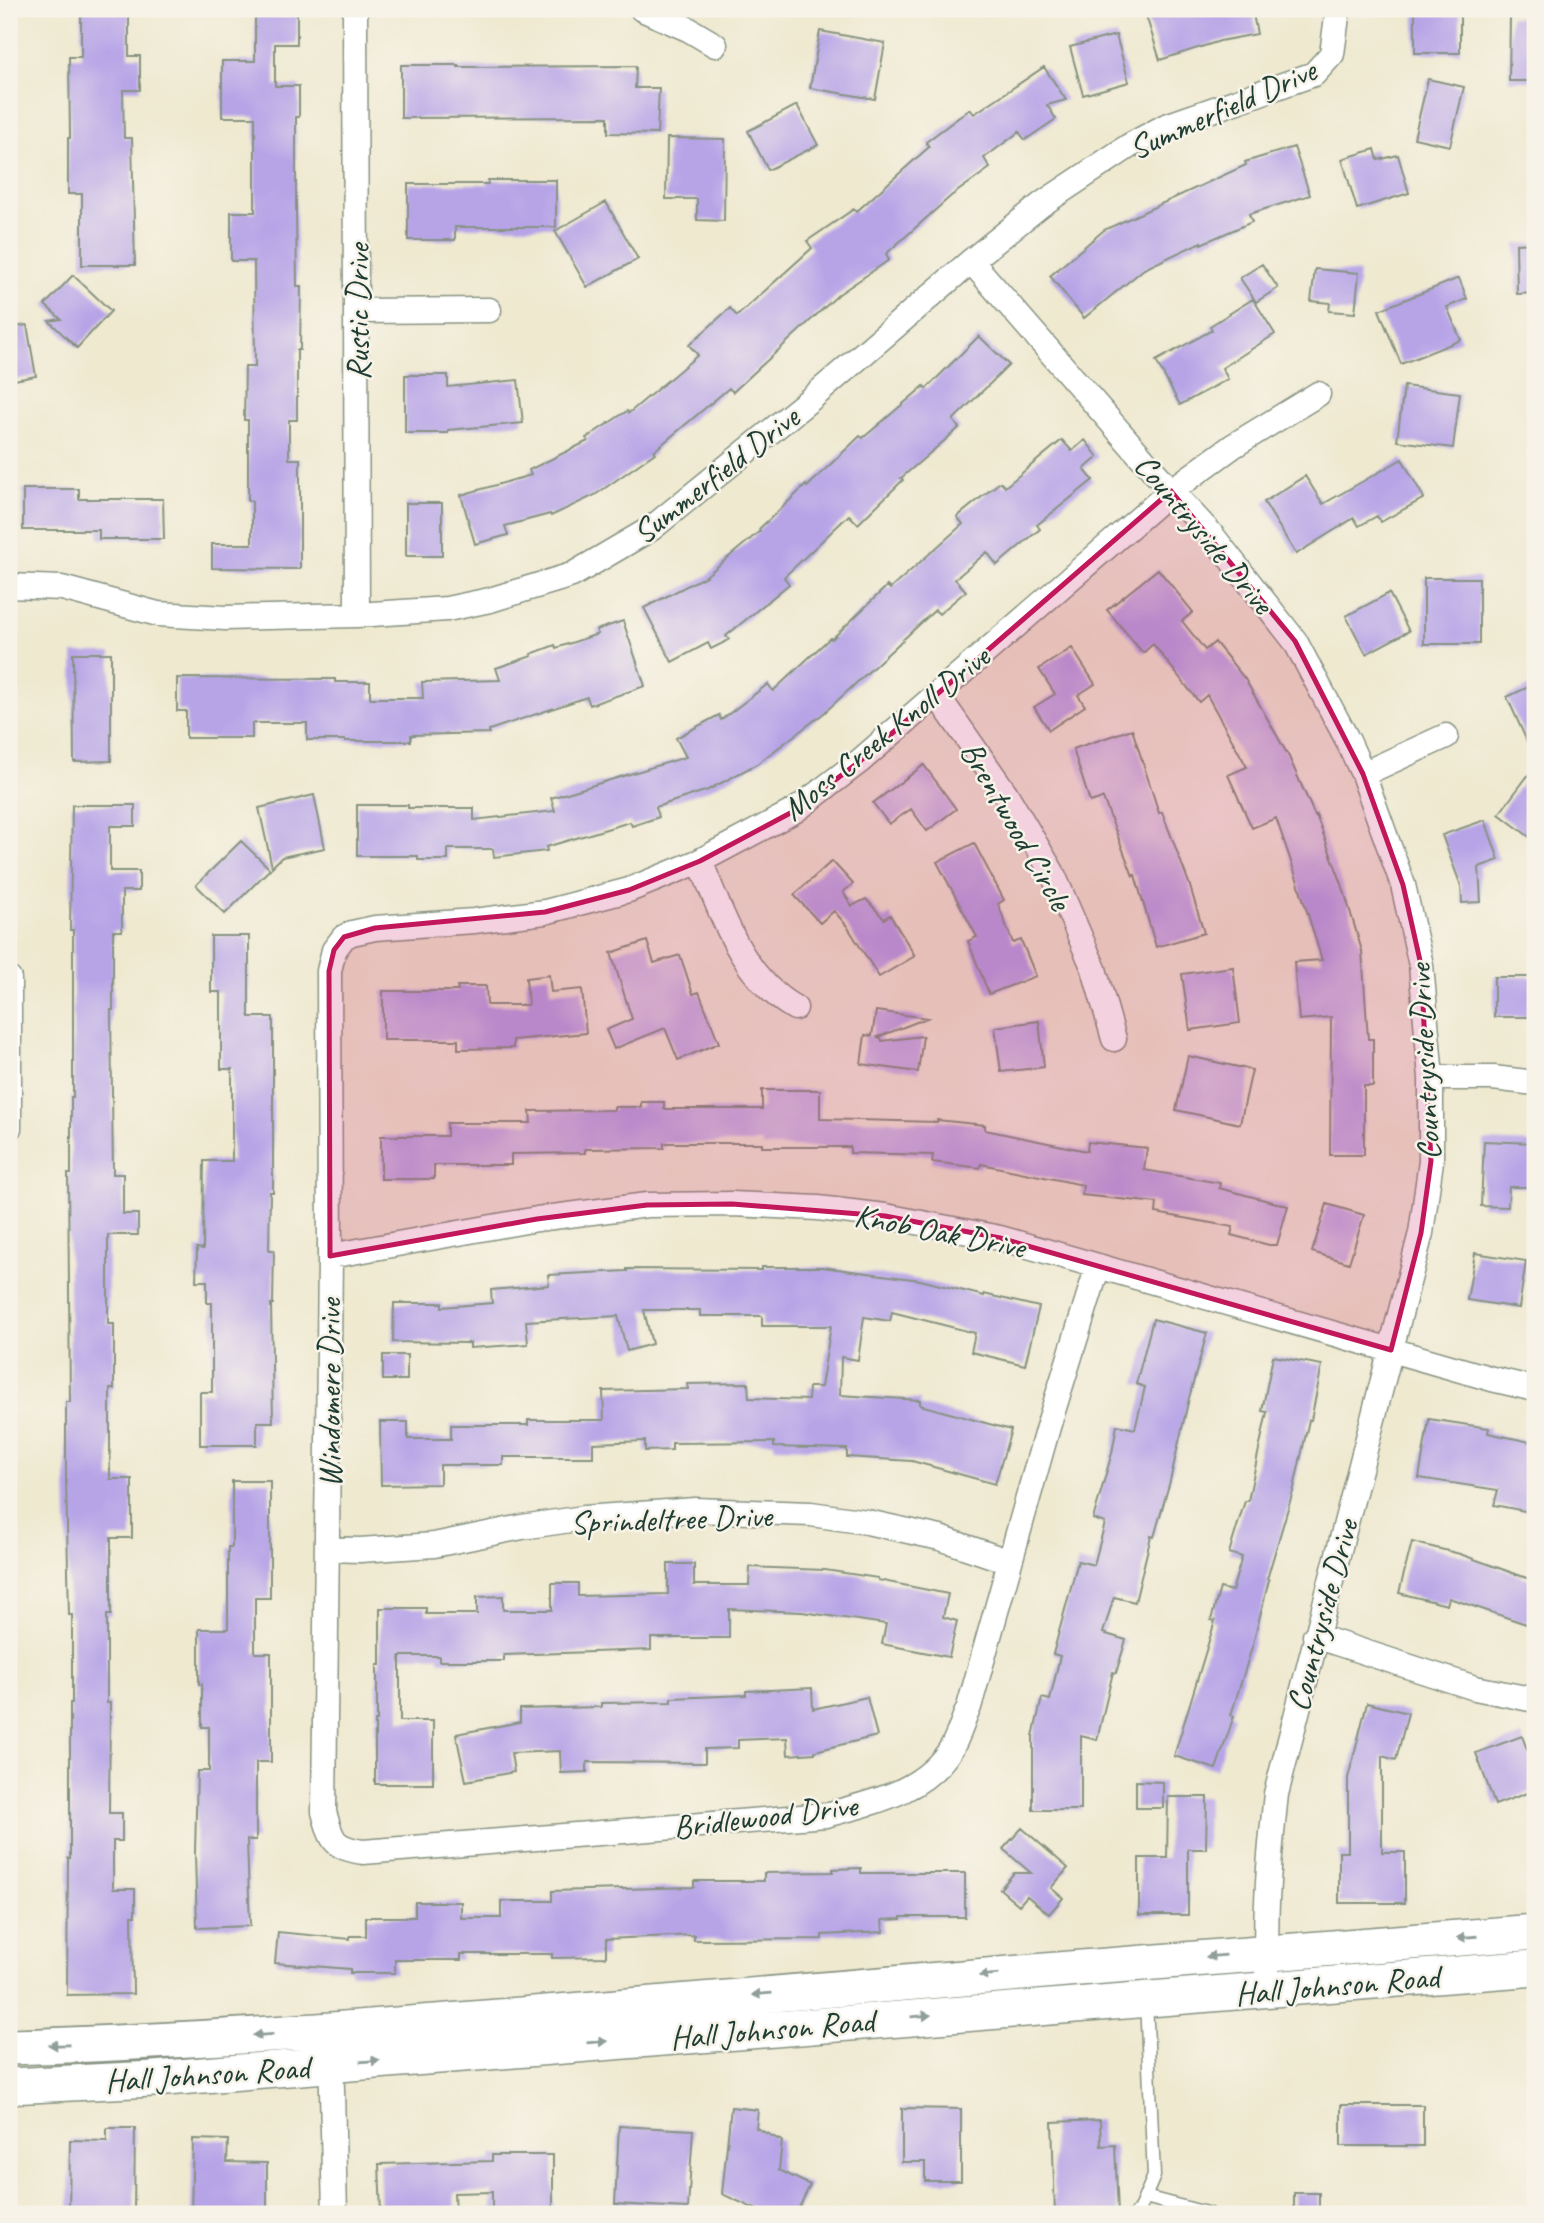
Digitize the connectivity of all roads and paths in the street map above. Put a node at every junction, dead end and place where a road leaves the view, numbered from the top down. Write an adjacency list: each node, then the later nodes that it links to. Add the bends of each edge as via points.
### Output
1 (355, 9): 7 (street, Rustic Drive)
2 (642, 9): 4 (street)
3 (1338, 9): 5 (street, Summerfield Drive, via 1332,54 1314,74 1166,126 1129,146 1042,204)
4 (715, 45)
5 (971, 261): 9 (street, Countryside Drive); 11 (street, Summerfield Drive, via 652,527 572,575 447,609)
6 (489, 310): 7 (street)
7 (357, 311): 11 (street, Rustic Drive)
8 (1318, 394): 9 (street, Moss Creek Knoll Drive)
9 (1171, 491): 12 (street, Moss Creek Knoll Drive); 14 (street, Countryside Drive, via 1295,641)
10 (9, 586): 11 (street, Summerfield Drive, via 62,588 158,614 225,618)
11 (357, 615)
12 (937, 695): 15 (street, Moss Creek Knoll Drive, via 796,810); 19 (street, Brentwood Circle, via 1006,794 1052,872 1094,970)
13 (1446, 736): 14 (street)
14 (1363, 774): 20 (street, Countryside Drive, via 1404,885 1422,965)
15 (700, 861): 16 (street, Moss Creek Knoll Drive, via 629,890 545,912); 18 (street, via 748,966 778,998)
16 (352, 933): 23 (street, Windomere Drive, via 334,950 329,971)
17 (9, 979): 22 (street)
18 (796, 1008)
19 (1114, 1039)
20 (1430, 1078): 21 (street); 25 (street, Countryside Drive, via 1430,1161 1422,1233)
21 (1535, 1083)
22 (9, 1128)
23 (330, 1256): 24 (street, Knob Oak Drive, via 537,1219 647,1205 732,1205 886,1216 1000,1238); 27 (street, Windomere Drive)
24 (1098, 1266): 25 (street, Knob Oak Drive); 28 (street, Bridlewood Drive)
25 (1391, 1350): 26 (street, Knob Oak Drive); 29 (street, Countryside Drive)
26 (1535, 1389)
27 (327, 1549): 28 (street, Sprindeltree Drive, via 434,1545 584,1518 695,1510 811,1514 867,1522 940,1538); 31 (street, Windomere Drive, via 324,1812 331,1838)
28 (1010, 1562): 31 (street, Bridlewood Drive, via 969,1707 952,1746 938,1766 891,1797 826,1815 363,1853)
29 (1315, 1636): 30 (street, via 1475,1688); 33 (street, Countryside Drive, via 1276,1794)
30 (1535, 1700)
31 (349, 1850)
32 (1535, 1933): 33 (main road, Hall Johnson Road, one-way to 33)
33 (1265, 1952): 35 (street, Countryside Drive); 38 (main road, Hall Johnson Road, one-way to 38)
34 (1535, 1968): 35 (main road, Hall Johnson Road)
35 (1268, 1989): 36 (main road, Hall Johnson Road)
36 (1146, 2000): 38 (main road, Hall Johnson Road, one-way to 36); 40 (lane, via 1154,2176)
37 (9, 2046): 38 (main road, Hall Johnson Road, one-way to 37)
38 (331, 2047): 39 (main road, Hall Johnson Road, via 153,2079); 41 (street)
39 (9, 2086)
40 (1145, 2197): 42 (lane); 43 (lane)
41 (335, 2214)
42 (1135, 2214)
43 (1210, 2214)

